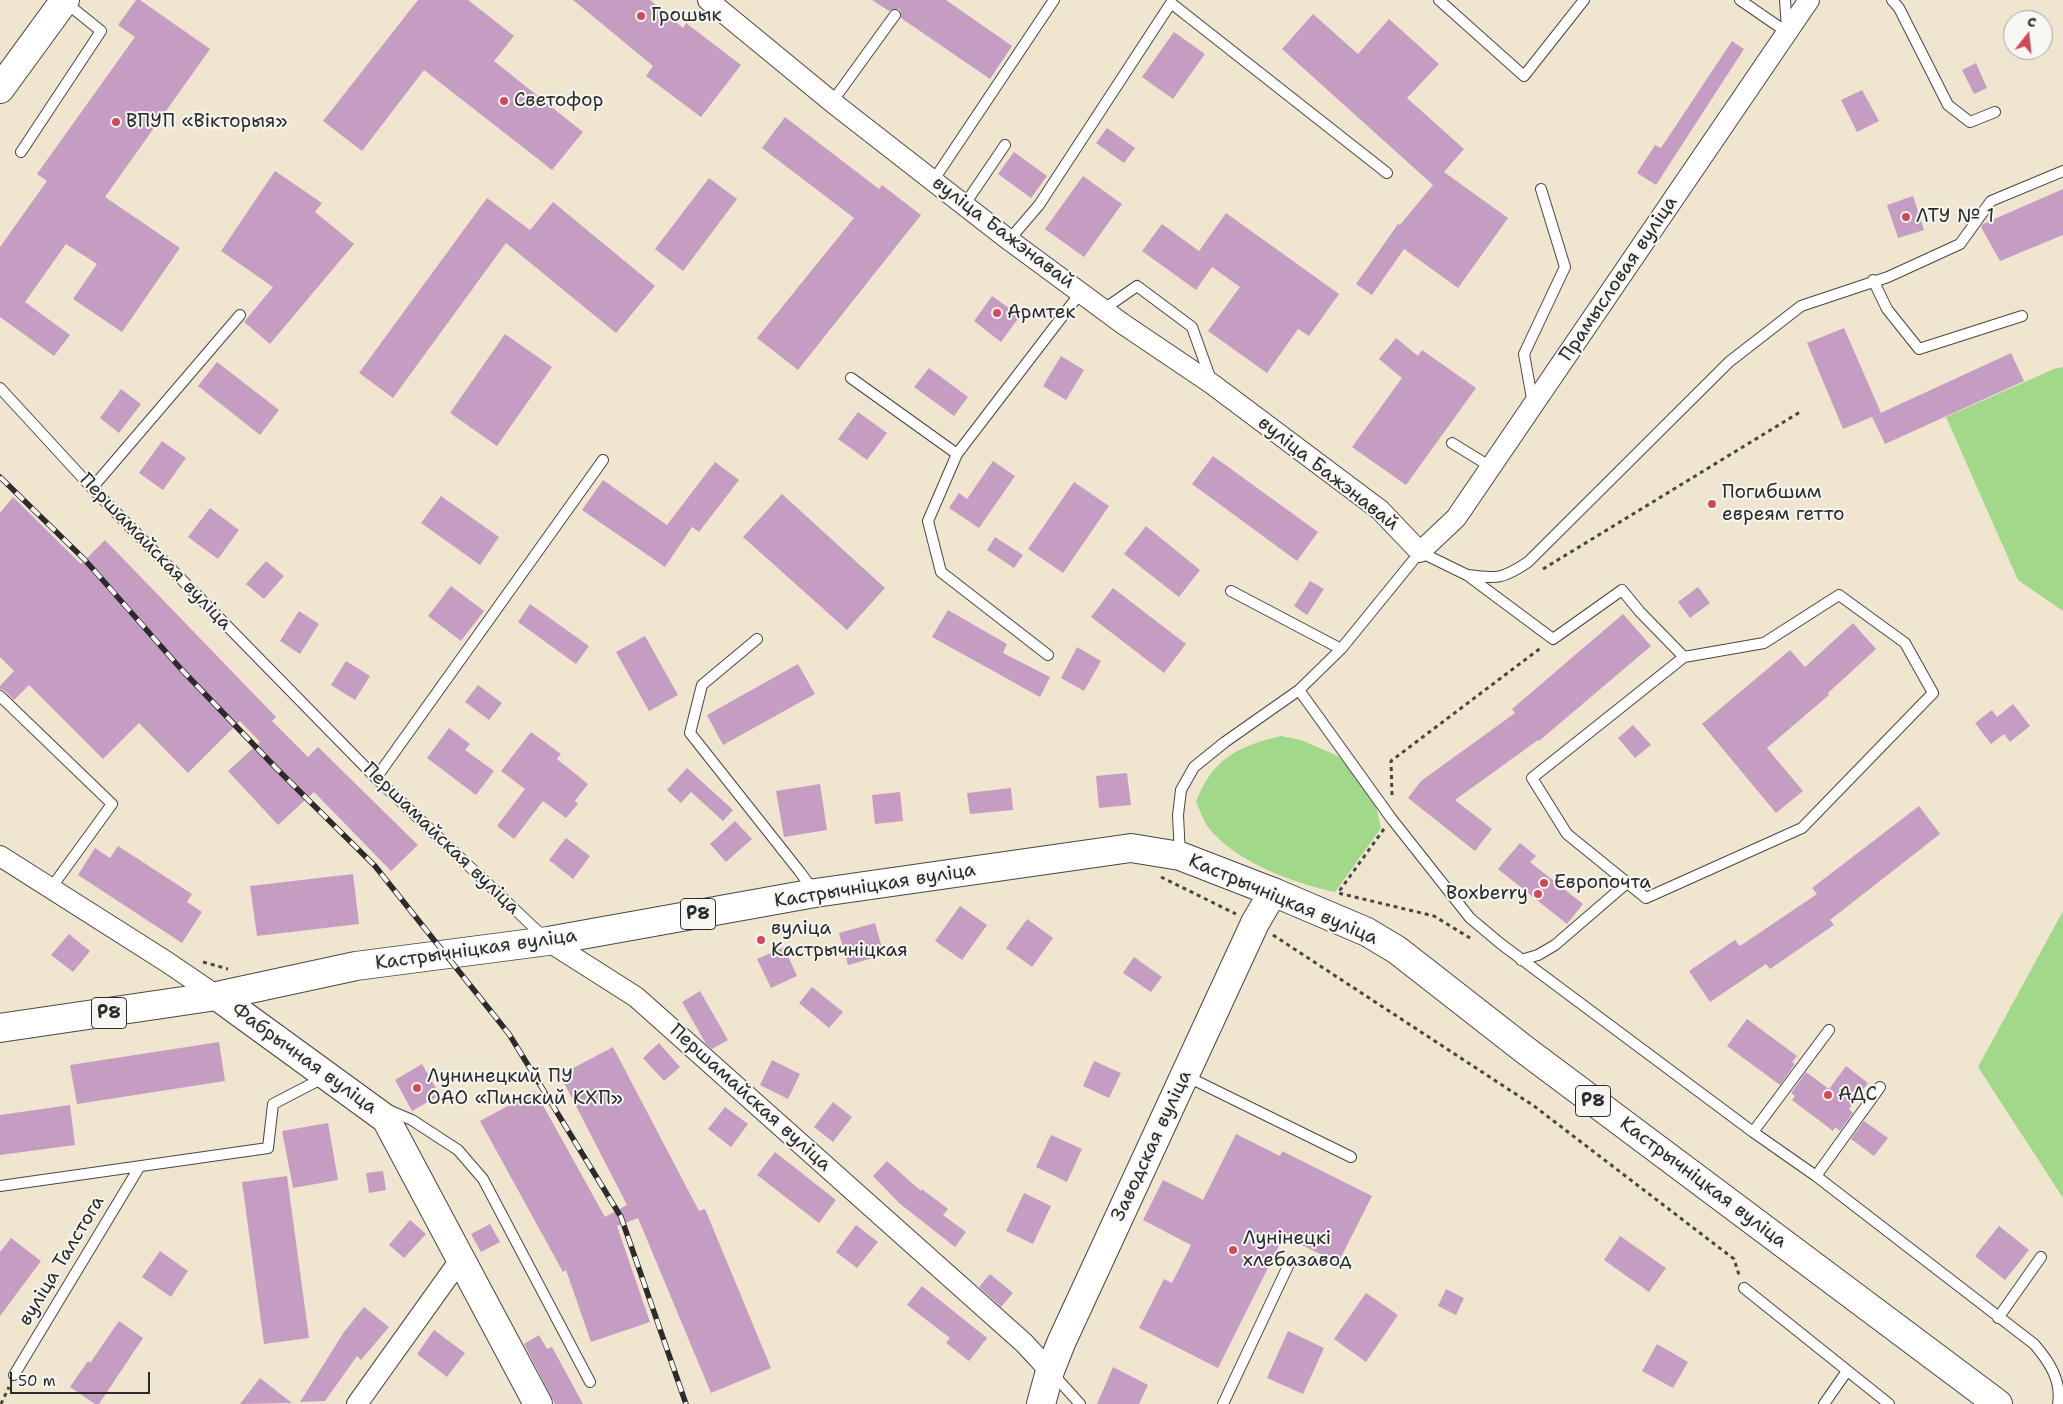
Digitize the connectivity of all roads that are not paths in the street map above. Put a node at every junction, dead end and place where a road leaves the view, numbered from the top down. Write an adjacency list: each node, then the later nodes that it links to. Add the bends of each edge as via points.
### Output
1 (64, 0): 12 (main road); 16 (lane, via 101,31)
2 (708, 0): 13 (street, вуліца Бажэнавай)
3 (1054, 0): 19 (lane)
4 (1439, 0): 5 (lane, via 1524,76)
5 (1584, 0)
6 (1740, 0): 11 (lane)
7 (1785, 0): 11 (lane)
8 (1810, 0): 11 (street, Прамысловая вуліца)
9 (1892, 0): 14 (lane, via 1948,105 1970,122)
10 (896, 14): 13 (lane)
11 (1788, 33): 31 (street, Прамысловая вуліца)
12 (0, 89)
13 (832, 102): 19 (street, вуліца Бажэнавай)
14 (1995, 112)
15 (1006, 145): 21 (lane)
16 (21, 152)
17 (2063, 171): 23 (lane, via 1991,201 1960,244 1888,277)
18 (1387, 173): 22 (lane, via 1170,3 1039,205)
19 (933, 181): 21 (street, вуліца Бажэнавай)
20 (1541, 189): 31 (lane, via 1565,267 1524,354)
21 (965, 204): 22 (street, вуліца Бажэнавай)
22 (1009, 240): 24 (street, вуліца Бажэнавай)
23 (1873, 280): 27 (lane, via 1886,309 1919,349); 38 (lane, via 1801,306 1729,362 1528,562 1510,574 1492,579)
24 (1081, 292): 25 (street, вуліца Бажэнавай); 33 (lane)
25 (1104, 309): 29 (street, вуліца Бажэнавай); 29 (lane, via 1137,286 1192,327)
26 (240, 315): 36 (lane)
27 (2022, 316)
28 (852, 378): 33 (lane)
29 (1212, 384): 37 (street, вуліца Бажэнавай, via 1380,510)
30 (0, 388): 36 (lane, Першамайская вуліца)
31 (1533, 405): 35 (street, Прамысловая вуліца)
32 (1452, 443): 35 (lane)
33 (957, 454): 42 (lane, via 928,521 942,572)
34 (603, 460): 46 (lane)
35 (1490, 467): 37 (street, Прамысловая вуліца, via 1456,518)
36 (92, 488): 46 (lane, Першамайская вуліца)
37 (1420, 552): 38 (lane); 41 (lane)
38 (1466, 575): 43 (lane, via 1553,639 1622,590)
39 (1231, 591): 41 (lane)
40 (757, 638): 52 (lane, via 702,685 690,733)
41 (1341, 649): 44 (lane)
42 (1048, 655)
43 (1684, 657): 49 (lane, via 1532,778 1567,834); 49 (lane, via 1764,643 1839,595 1905,643 1933,693 1802,828 1646,898)
44 (1299, 690): 48 (lane, via 1194,767 1181,790 1178,814); 54 (lane, via 1470,918)
45 (0, 696): 50 (lane, via 112,804)
46 (376, 778): 53 (lane, Першамайская вуліца)
47 (0, 856): 50 (street, Фабрычная вуліца)
48 (1180, 856): 51 (main road, Кастрычніцкая вуліца / Р8); 52 (main road, Кастрычніцкая вуліца / Р8, via 1131,848)
49 (1627, 883): 54 (lane, via 1555,945)
50 (51, 888): 55 (street, Фабрычная вуліца)
51 (1273, 892): 59 (main road, Заводская вуліца); 76 (main road, Кастрычніцкая вуліца / Р8, via 1367,932 1397,950 1524,1050)
52 (815, 893): 53 (main road, Кастрычніцкая вуліца / Р8)
53 (548, 941): 55 (main road, Кастрычніцкая вуліца / Р8, via 356,966); 72 (street, Першамайская вуліца, via 636,997 1024,1343)
54 (1521, 960): 62 (lane)
55 (217, 996): 56 (main road, Р8); 58 (main road, Фабрычная вуліца)
56 (0, 1028)
57 (1829, 1030): 62 (lane)
58 (327, 1076): 61 (main road, Фабрычная вуліца); 64 (lane, via 273,1104 268,1148)
59 (1185, 1076): 63 (lane); 72 (main road, Заводская вуліца)
60 (1880, 1087): 65 (lane)
61 (355, 1096): 68 (main road, Фабрычная вуліца, via 386,1118); 75 (lane, via 412,1120 458,1150 484,1178)
62 (1754, 1132): 65 (lane)
63 (1351, 1157)
64 (140, 1166): 66 (lane); 74 (lane, вуліца Талстога)
65 (1816, 1176): 71 (lane)
66 (0, 1186)
67 (2041, 1258): 71 (lane)
68 (460, 1260): 77 (street); 78 (main road, Фабрычная вуліца)
69 (1289, 1264): 81 (lane)
70 (1744, 1288): 73 (lane)
71 (1998, 1318): 84 (lane, via 2034,1344 2047,1358 2056,1378)
72 (1050, 1371): 79 (main road, Заводская вуліца); 80 (lane)
73 (1847, 1371): 82 (lane); 83 (lane)
74 (14, 1374)
75 (590, 1382)
76 (1990, 1398)
77 (357, 1404)
78 (538, 1404)
79 (1041, 1404)
80 (1080, 1404)
81 (1223, 1404)
82 (1824, 1404)
83 (1889, 1404)
84 (2058, 1404)

